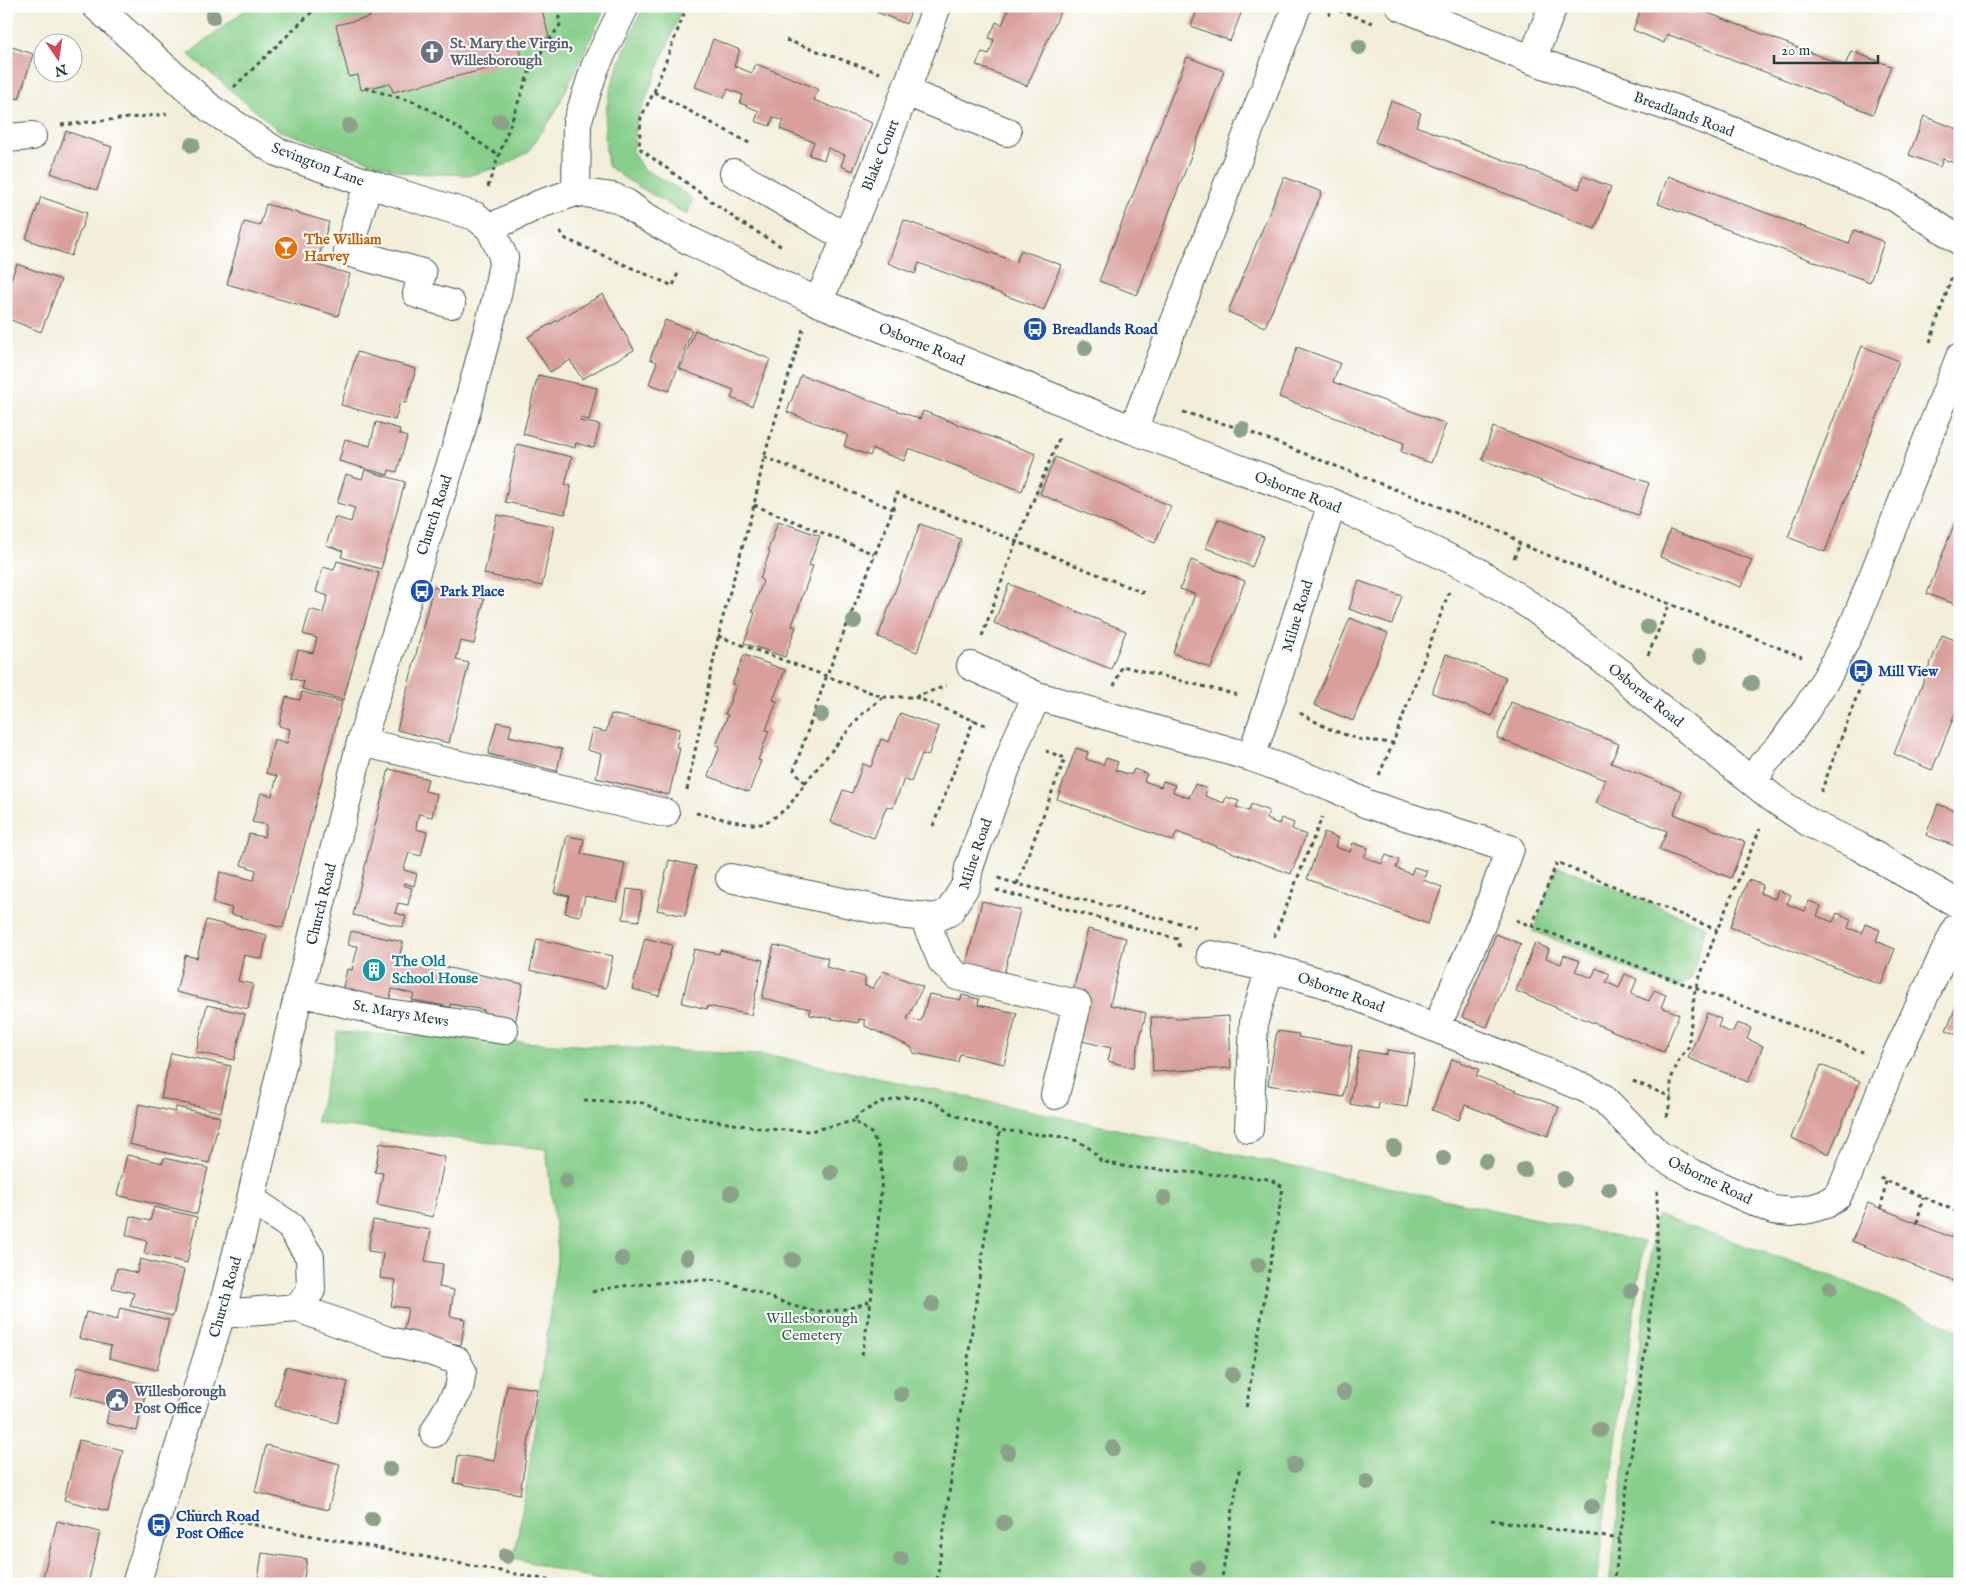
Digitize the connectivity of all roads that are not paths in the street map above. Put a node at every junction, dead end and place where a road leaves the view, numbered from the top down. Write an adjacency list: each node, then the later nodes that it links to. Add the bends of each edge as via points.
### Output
1 (96, 6): 11 (street, Sevington Lane, via 211,109 276,152)
2 (625, 6): 12 (street, via 596,67 577,123)
3 (937, 6): 8 (street, Blake Court)
4 (1297, 6): 19 (street)
5 (1400, 6): 7 (street, Breadlands Road)
6 (1553, 6): 7 (street)
7 (1532, 60): 15 (street, Breadlands Road, via 1695,116 1893,196)
8 (907, 88): 9 (street); 14 (street, Blake Court)
9 (1007, 132)
10 (734, 173): 14 (street)
11 (368, 183): 13 (street, Sevington Lane, via 475,216); 17 (street, via 348,252 422,273 417,294)
12 (576, 192): 13 (street, via 540,204); 16 (street, Osborne Road, via 626,203 692,242)
13 (490, 228): 23 (street, Church Road, via 504,258 496,300 458,442)
14 (847, 238): 16 (street, Blake Court)
15 (1960, 241)
16 (818, 302): 19 (street, Osborne Road)
17 (452, 304)
18 (1960, 357): 25 (street, via 1855,622 1806,710 1762,765)
19 (1133, 430): 20 (street, Osborne Road)
20 (1332, 503): 24 (street, Milne Road); 25 (street, Osborne Road, via 1478,572 1534,608 1622,674)
21 (971, 666): 22 (street)
22 (1037, 696): 24 (street); 29 (street, Milne Road, via 1017,739 957,903 949,912 936,918)
23 (361, 742): 26 (street); 33 (street, Church Road)
24 (1251, 757): 34 (street, via 1333,787 1367,804 1510,849)
25 (1765, 791): 28 (street, Osborne Road, via 1810,823 1858,846)
26 (674, 812)
27 (730, 878): 29 (street, Milne Road, via 898,914)
28 (1960, 905)
29 (923, 916): 36 (street, via 942,961 957,976 1077,1004)
30 (1960, 926): 32 (street, Osborne Road, via 1892,1064 1837,1196 1826,1204 1792,1212 1773,1210 1659,1155 1602,1097 1585,1088 1323,984)
31 (1208, 942): 32 (street, Osborne Road)
32 (1271, 956): 37 (street, via 1254,1021)
33 (299, 992): 35 (street, St. Marys Mews, via 380,1012); 38 (street, Church Road)
34 (1444, 1010)
35 (504, 1030)
36 (1055, 1095)
37 (1249, 1129)
38 (251, 1199): 39 (street, via 290,1226 310,1257 311,1290); 40 (street, Church Road)
39 (298, 1308): 40 (street); 41 (street, via 388,1341 456,1360 462,1371 459,1389)
40 (221, 1314): 42 (street, Church Road)
41 (434, 1432)
42 (136, 1584)

